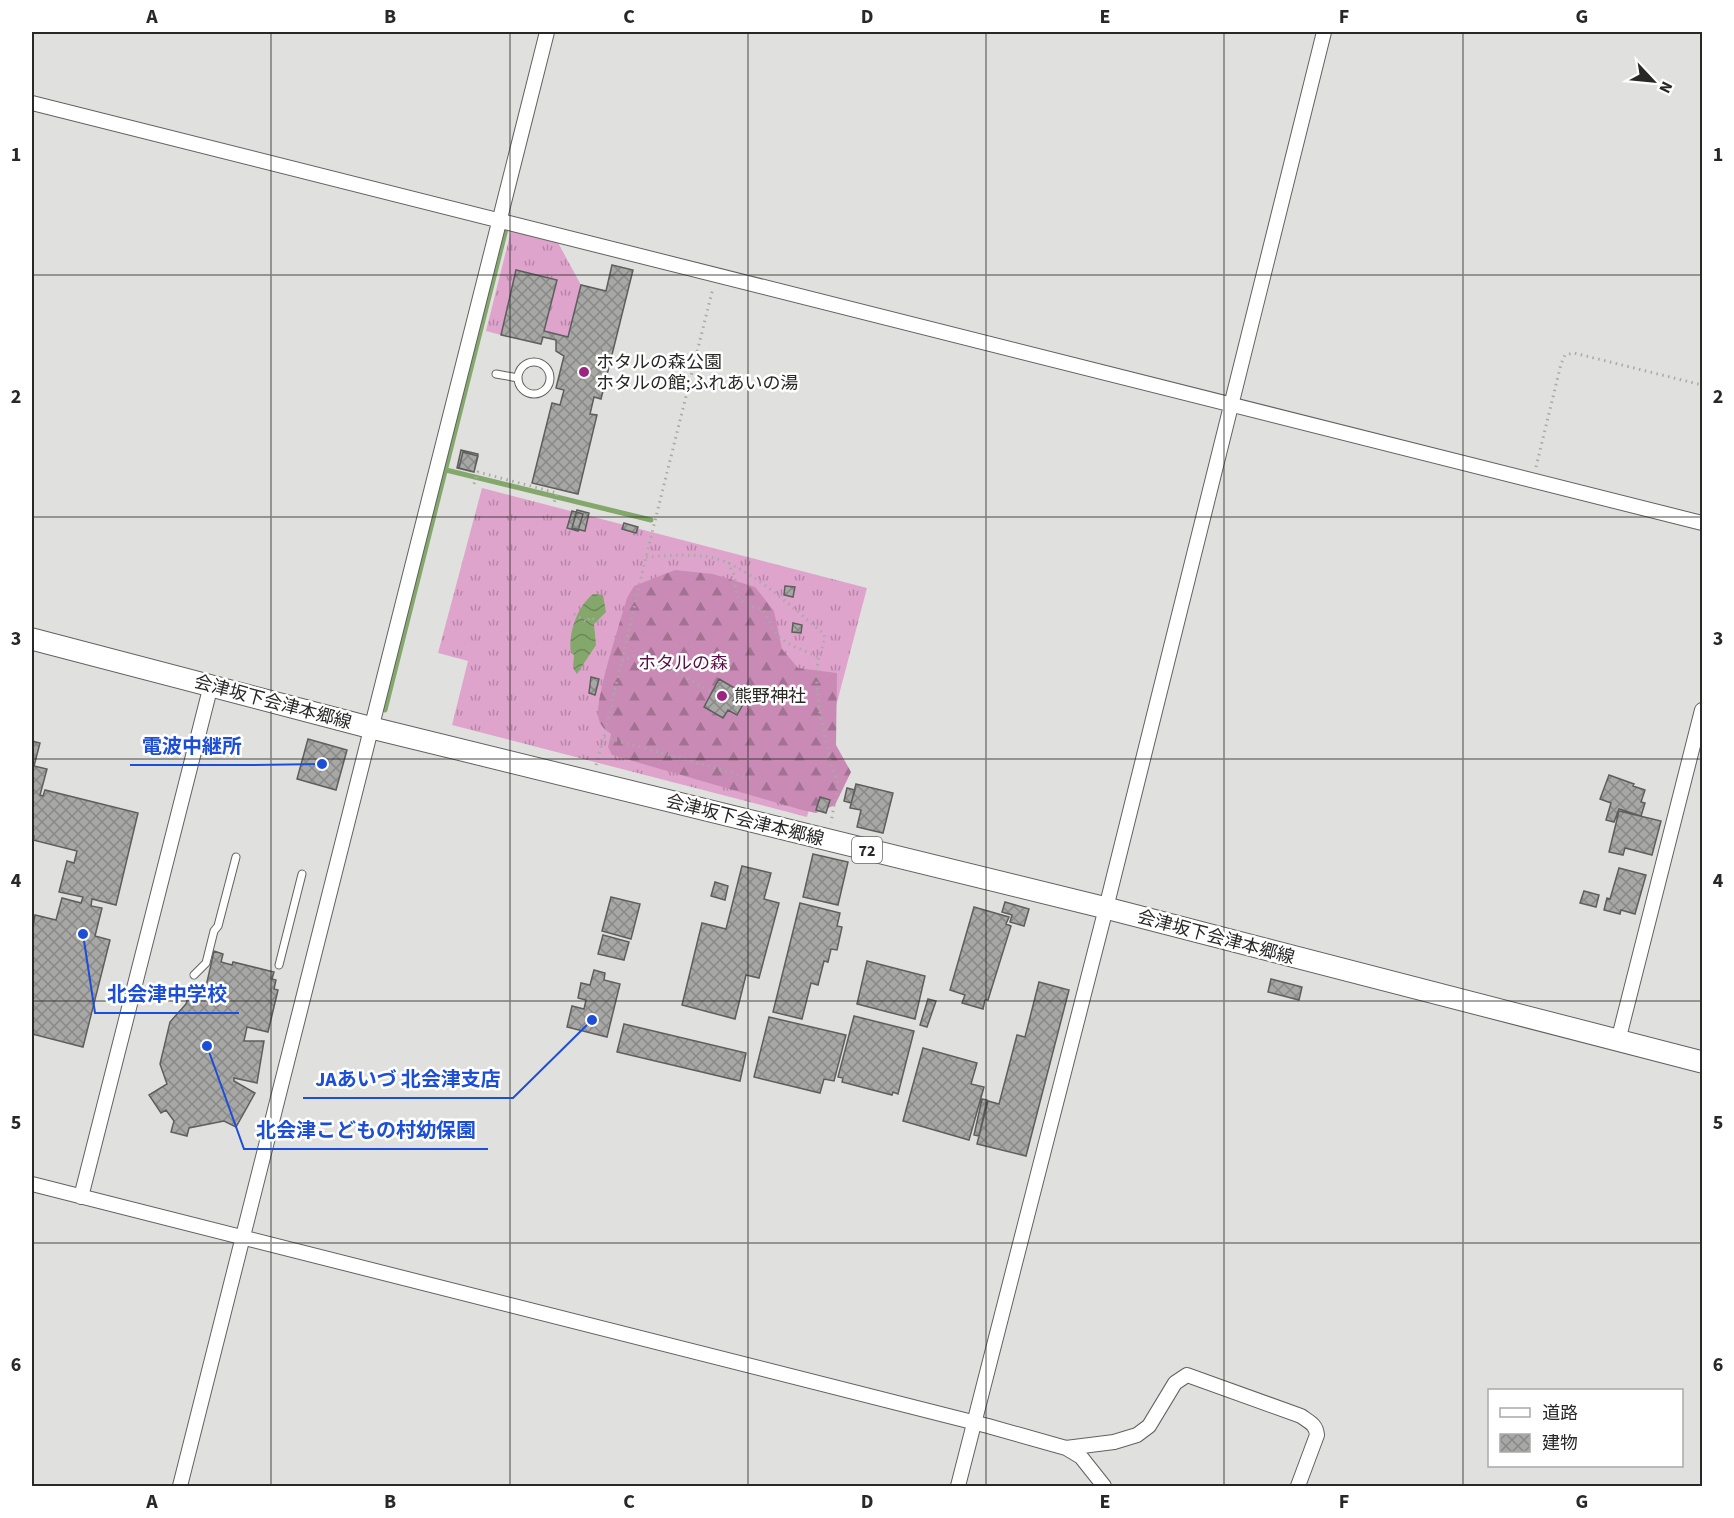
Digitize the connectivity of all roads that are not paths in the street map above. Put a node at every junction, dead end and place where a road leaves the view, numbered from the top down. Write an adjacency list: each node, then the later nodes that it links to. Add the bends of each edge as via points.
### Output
1 (547, 32): 4 (street)
2 (1324, 32): 7 (street)
3 (32, 103): 4 (street)
4 (500, 220): 7 (street); 12 (street)
5 (496, 374): 6 (lane)
6 (518, 378): 6 (lane, via 528,362 541,363 549,372 548,387 539,394 521,389)
7 (1231, 404): 8 (street); 15 (street)
8 (1702, 523)
9 (32, 639): 10 (main road, 会津坂下会津本郷線 / 72)
10 (211, 685): 12 (main road, 会津坂下会津本郷線 / 72); 21 (street)
11 (1702, 710): 18 (street)
12 (372, 728): 15 (main road, 会津坂下会津本郷線 / 72); 22 (street)
13 (236, 857): 17 (lane, via 206,963)
14 (302, 874): 16 (lane)
15 (1106, 908): 18 (main road, 会津坂下会津本郷線 / 72); 23 (street)
16 (279, 965)
17 (194, 975)
18 (1618, 1041): 19 (main road, 会津坂下会津本郷線 / 72)
19 (1702, 1062)
20 (32, 1184): 21 (street)
21 (81, 1197): 22 (street)
22 (242, 1237): 23 (street); 25 (street)
23 (974, 1422): 24 (street); 26 (street)
24 (1066, 1448): 27 (street, via 1081,1457); 28 (street, via 1137,1435 1149,1426 1175,1383 1187,1375 1301,1416 1316,1428 1317,1435)
25 (180, 1486)
26 (958, 1486)
27 (1104, 1486)
28 (1298, 1486)

